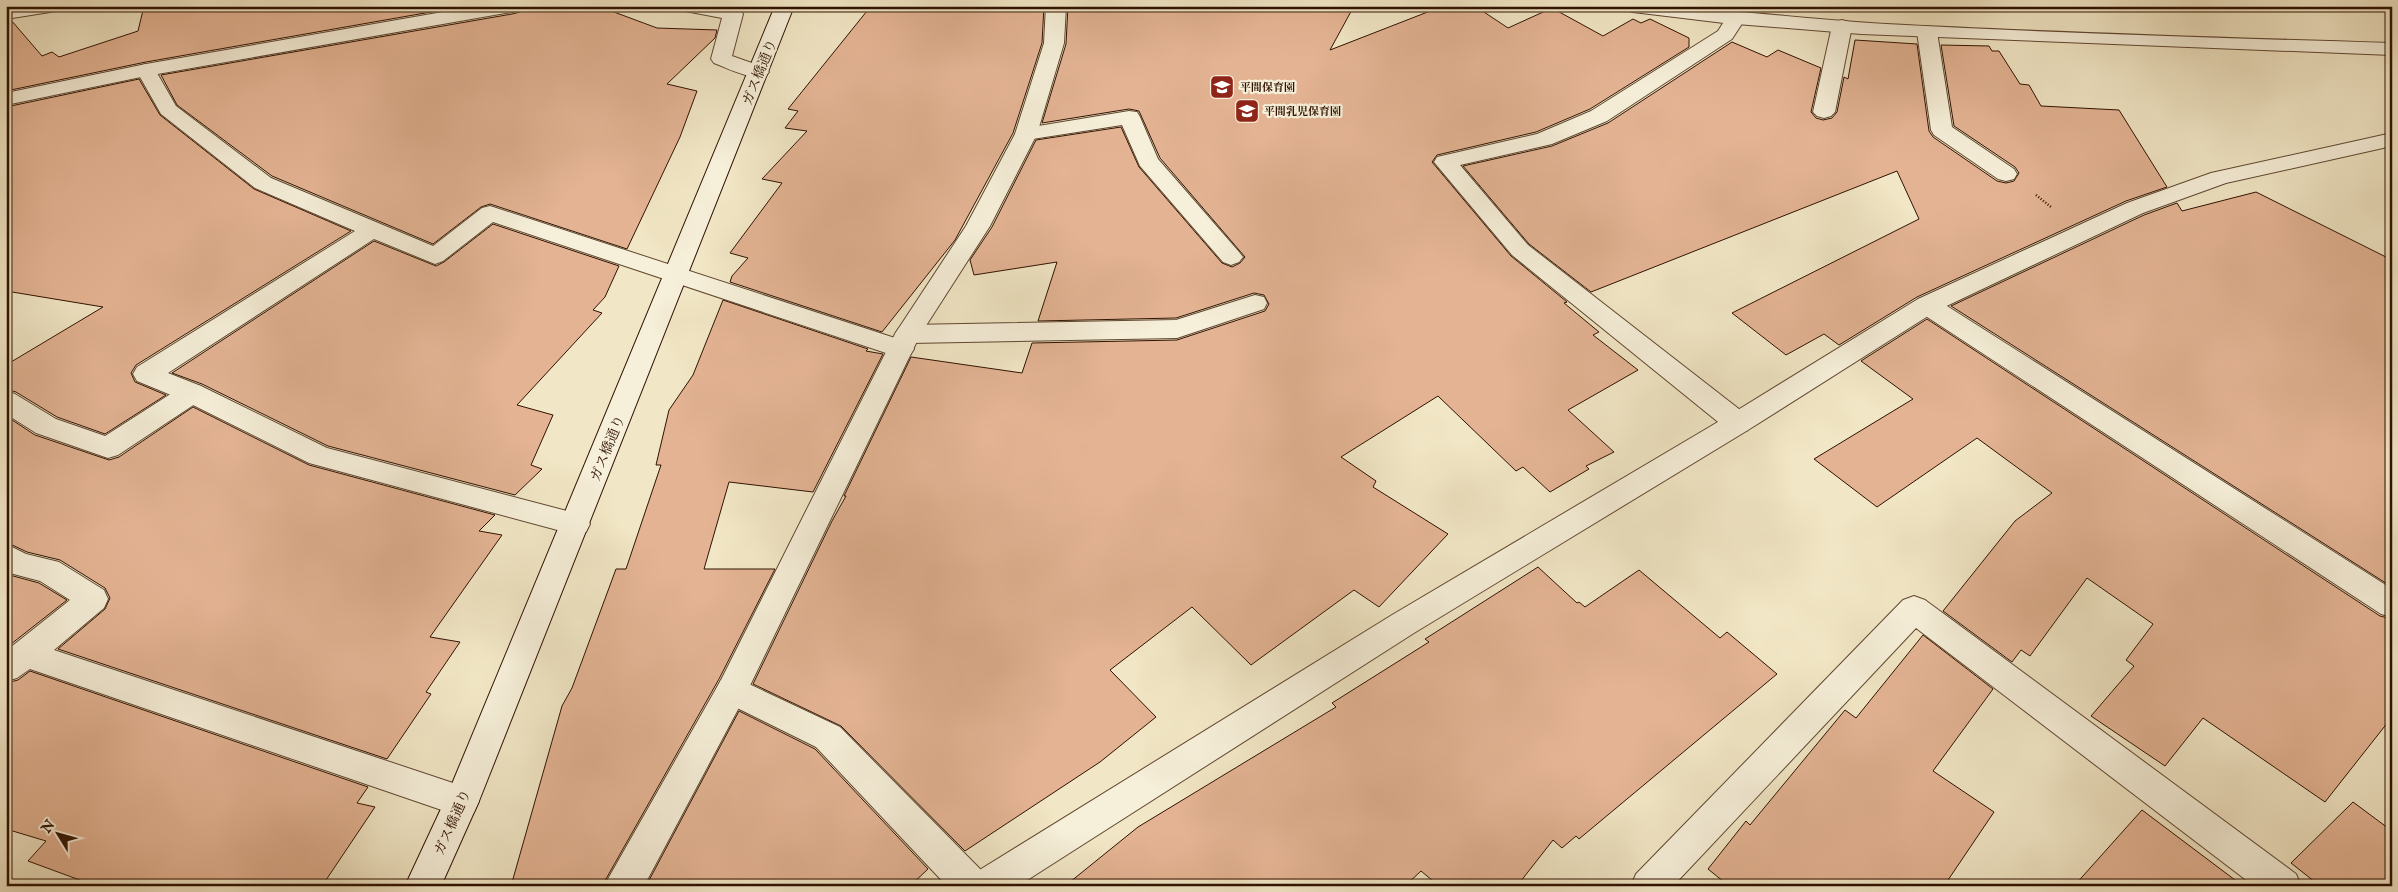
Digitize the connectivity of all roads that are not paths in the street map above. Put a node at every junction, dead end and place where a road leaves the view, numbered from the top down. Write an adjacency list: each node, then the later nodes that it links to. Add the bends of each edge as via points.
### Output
1 (50, 6): 7 (street)
2 (512, 6): 12 (street)
3 (687, 6): 13 (street, via 733,14 721,60)
4 (785, 6): 13 (street, ガス橋通り)
5 (1056, 6): 16 (street, via 1054,44)
6 (1632, 6): 8 (street)
7 (6, 13)
8 (1735, 20): 9 (street); 27 (street, via 1725,35 1599,116 1544,139 1445,162 1520,250)
9 (1842, 26): 10 (street); 15 (street)
10 (1927, 32): 11 (street); 18 (street, via 1942,130)
11 (2392, 49)
12 (146, 70): 14 (street); 19 (street, via 168,110 263,183)
13 (759, 72): 21 (street, ガス橋通り)
14 (6, 99)
15 (1824, 112)
16 (1026, 134): 20 (street, via 1129,117 1148,161); 24 (street, via 978,226)
17 (2392, 139): 23 (street, via 2219,178 2135,208)
18 (2006, 174)
19 (372, 230): 21 (street, via 435,256 490,214); 25 (street, via 146,374)
20 (1231, 257)
21 (678, 274): 24 (street); 28 (street, ガス橋通り)
22 (1255, 303): 24 (street, via 1177,329)
23 (1927, 305): 27 (street); 30 (street)
24 (905, 342): 32 (street)
25 (192, 393): 26 (street, via 108,448 46,426); 28 (street, via 319,456)
26 (6, 401)
27 (1738, 423): 37 (street, via 1403,624)
28 (576, 524): 33 (street, ガス橋通り)
29 (6, 556): 31 (street, via 18,564 48,571 93,599)
30 (2392, 605)
31 (16, 661): 33 (street)
32 (732, 690): 35 (street, via 630,877); 36 (street, via 828,737)
33 (462, 801): 34 (street, ガス橋通り)
34 (423, 886)
35 (622, 886)
36 (972, 886)
37 (986, 886)
38 (1649, 886): 39 (street, via 1914,609)
39 (2282, 886)

